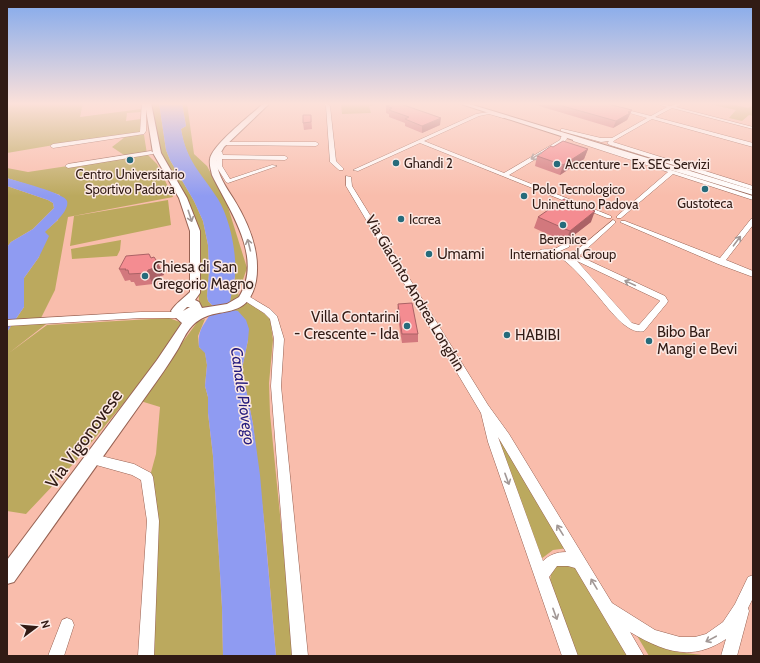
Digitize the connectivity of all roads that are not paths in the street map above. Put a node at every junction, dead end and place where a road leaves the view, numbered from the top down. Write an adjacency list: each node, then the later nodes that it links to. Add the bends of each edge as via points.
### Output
1 (564, 133): 30 (street, one-way to 30, via 562,141)
2 (136, 134): 19 (street)
3 (151, 134): 20 (main road, Via Vigonovese)
4 (237, 134): 21 (main road)
5 (330, 134): 26 (street, via 333,162)
6 (433, 134): 13 (street)
7 (566, 134): 12 (main road)
8 (567, 134): 16 (main road)
9 (569, 134): 14 (street)
10 (624, 134): 14 (street)
11 (709, 134): 18 (street)
12 (574, 139): 16 (main road); 28 (street)
13 (419, 140): 27 (street); 30 (street)
14 (611, 141): 16 (main road); 29 (street); 29 (main road)
15 (316, 144): 17 (street)
16 (597, 144): 29 (main road)
17 (280, 145): 21 (street); 22 (street)
18 (753, 145)
19 (53, 146)
20 (153, 150): 24 (street); 45 (main road, Via Vigonovese, one-way to 45, via 183,198 195,232 195,293)
21 (220, 151): 22 (street); 25 (street, via 219,166 228,181); 44 (main road, one-way to 21, via 252,273 249,246 241,220 213,167 213,161)
22 (275, 158): 23 (street)
23 (285, 158)
24 (68, 166)
25 (274, 166)
26 (341, 169): 27 (street); 31 (street, via 338,172 340,175)
27 (356, 170): 31 (street, via 356,174)
28 (672, 172): 34 (street); 36 (street)
29 (699, 173): 32 (street); 33 (main road)
30 (504, 175): 35 (street)
31 (348, 177): 47 (street, Via Giacinto Andrea Longhin, via 349,186)
32 (753, 188)
33 (753, 193)
34 (753, 198)
35 (611, 220): 36 (street, via 614,216); 41 (street)
36 (621, 220): 42 (street)
37 (753, 220): 42 (street, one-way to 37)
38 (566, 245): 39 (street)
39 (556, 250): 40 (street); 41 (street, via 565,260)
40 (541, 252)
41 (574, 260): 41 (street, one-way to 41, via 634,328 641,329 664,301)
42 (721, 262): 43 (street)
43 (753, 274)
44 (245, 297): 45 (main road, via 231,306); 58 (street, via 274,318 279,339 276,386)
45 (186, 314): 46 (street); 48 (main road, Via Vigonovese, via 162,364)
46 (7, 323)
47 (484, 408): 49 (street, Via Giacinto Andrea Longhin, one-way to 47, via 502,432); 51 (street, Via Giacinto Andrea Longhin, one-way to 51)
48 (93, 459): 50 (main road, Via Vigonovese); 57 (street, via 134,470 147,477 153,521)
49 (581, 563): 51 (street, via 568,558 556,559 545,569); 54 (street, Via Giacinto Andrea Longhin, one-way to 49)
50 (7, 574)
51 (542, 577): 59 (street, Via Giacinto Andrea Longhin, one-way to 59)
52 (753, 582): 53 (street)
53 (745, 600): 54 (street, one-way to 54, via 722,633 708,642 694,645 673,645 648,636); 61 (street)
54 (606, 606): 60 (street, Via Giacinto Andrea Longhin)
55 (67, 625): 56 (street)
56 (56, 656)
57 (146, 656)
58 (300, 656)
59 (570, 656)
60 (636, 656)
61 (728, 656)

